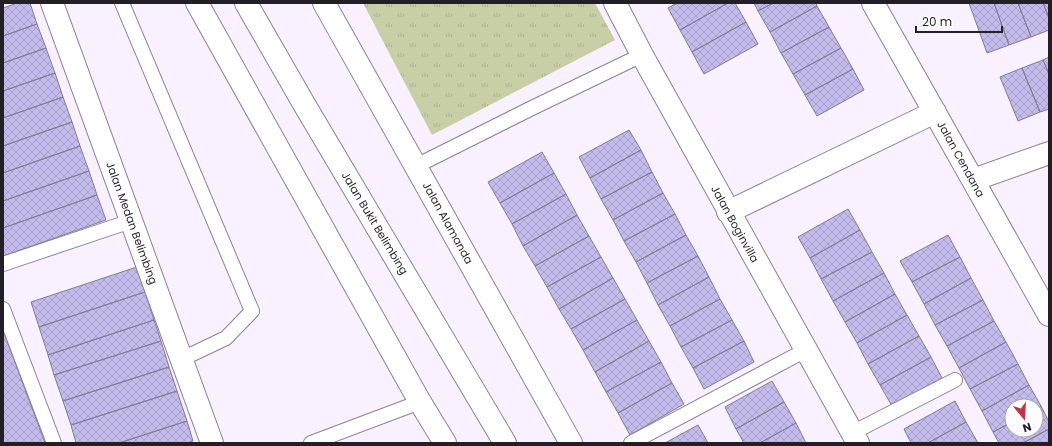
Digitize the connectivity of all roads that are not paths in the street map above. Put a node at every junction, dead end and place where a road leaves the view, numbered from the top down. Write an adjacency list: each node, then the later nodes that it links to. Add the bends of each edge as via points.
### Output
1 (52, 3): 14 (street, Jalan Medan Belimbing)
2 (122, 3): 19 (lane, via 252,311 226,338)
3 (197, 3): 21 (street)
4 (246, 3): 27 (street, Jalan Bukit Belimbing)
5 (324, 3): 11 (street, Jalan Alamanda)
6 (615, 3): 8 (street, Jalan Boginvilla)
7 (874, 3): 9 (street, Jalan Cendana)
8 (642, 55): 11 (lane); 13 (street, Jalan Boginvilla)
9 (935, 112): 12 (street, Jalan Cendana); 13 (street)
10 (1049, 153): 12 (street)
11 (416, 166): 28 (street, Jalan Alamanda)
12 (973, 180): 17 (street, Jalan Cendana)
13 (728, 212): 18 (street, Jalan Boginvilla)
14 (131, 221): 15 (lane); 19 (street, Jalan Medan Belimbing)
15 (3, 264)
16 (3, 309): 23 (lane)
17 (1049, 315)
18 (806, 350): 22 (street, Jalan Boginvilla); 29 (lane)
19 (182, 359): 24 (street, Jalan Medan Belimbing)
20 (955, 380): 22 (lane)
21 (420, 402): 25 (lane); 26 (street)
22 (855, 438)
23 (54, 443)
24 (212, 443)
25 (311, 443)
26 (445, 443)
27 (505, 443)
28 (571, 443)
29 (631, 443)

